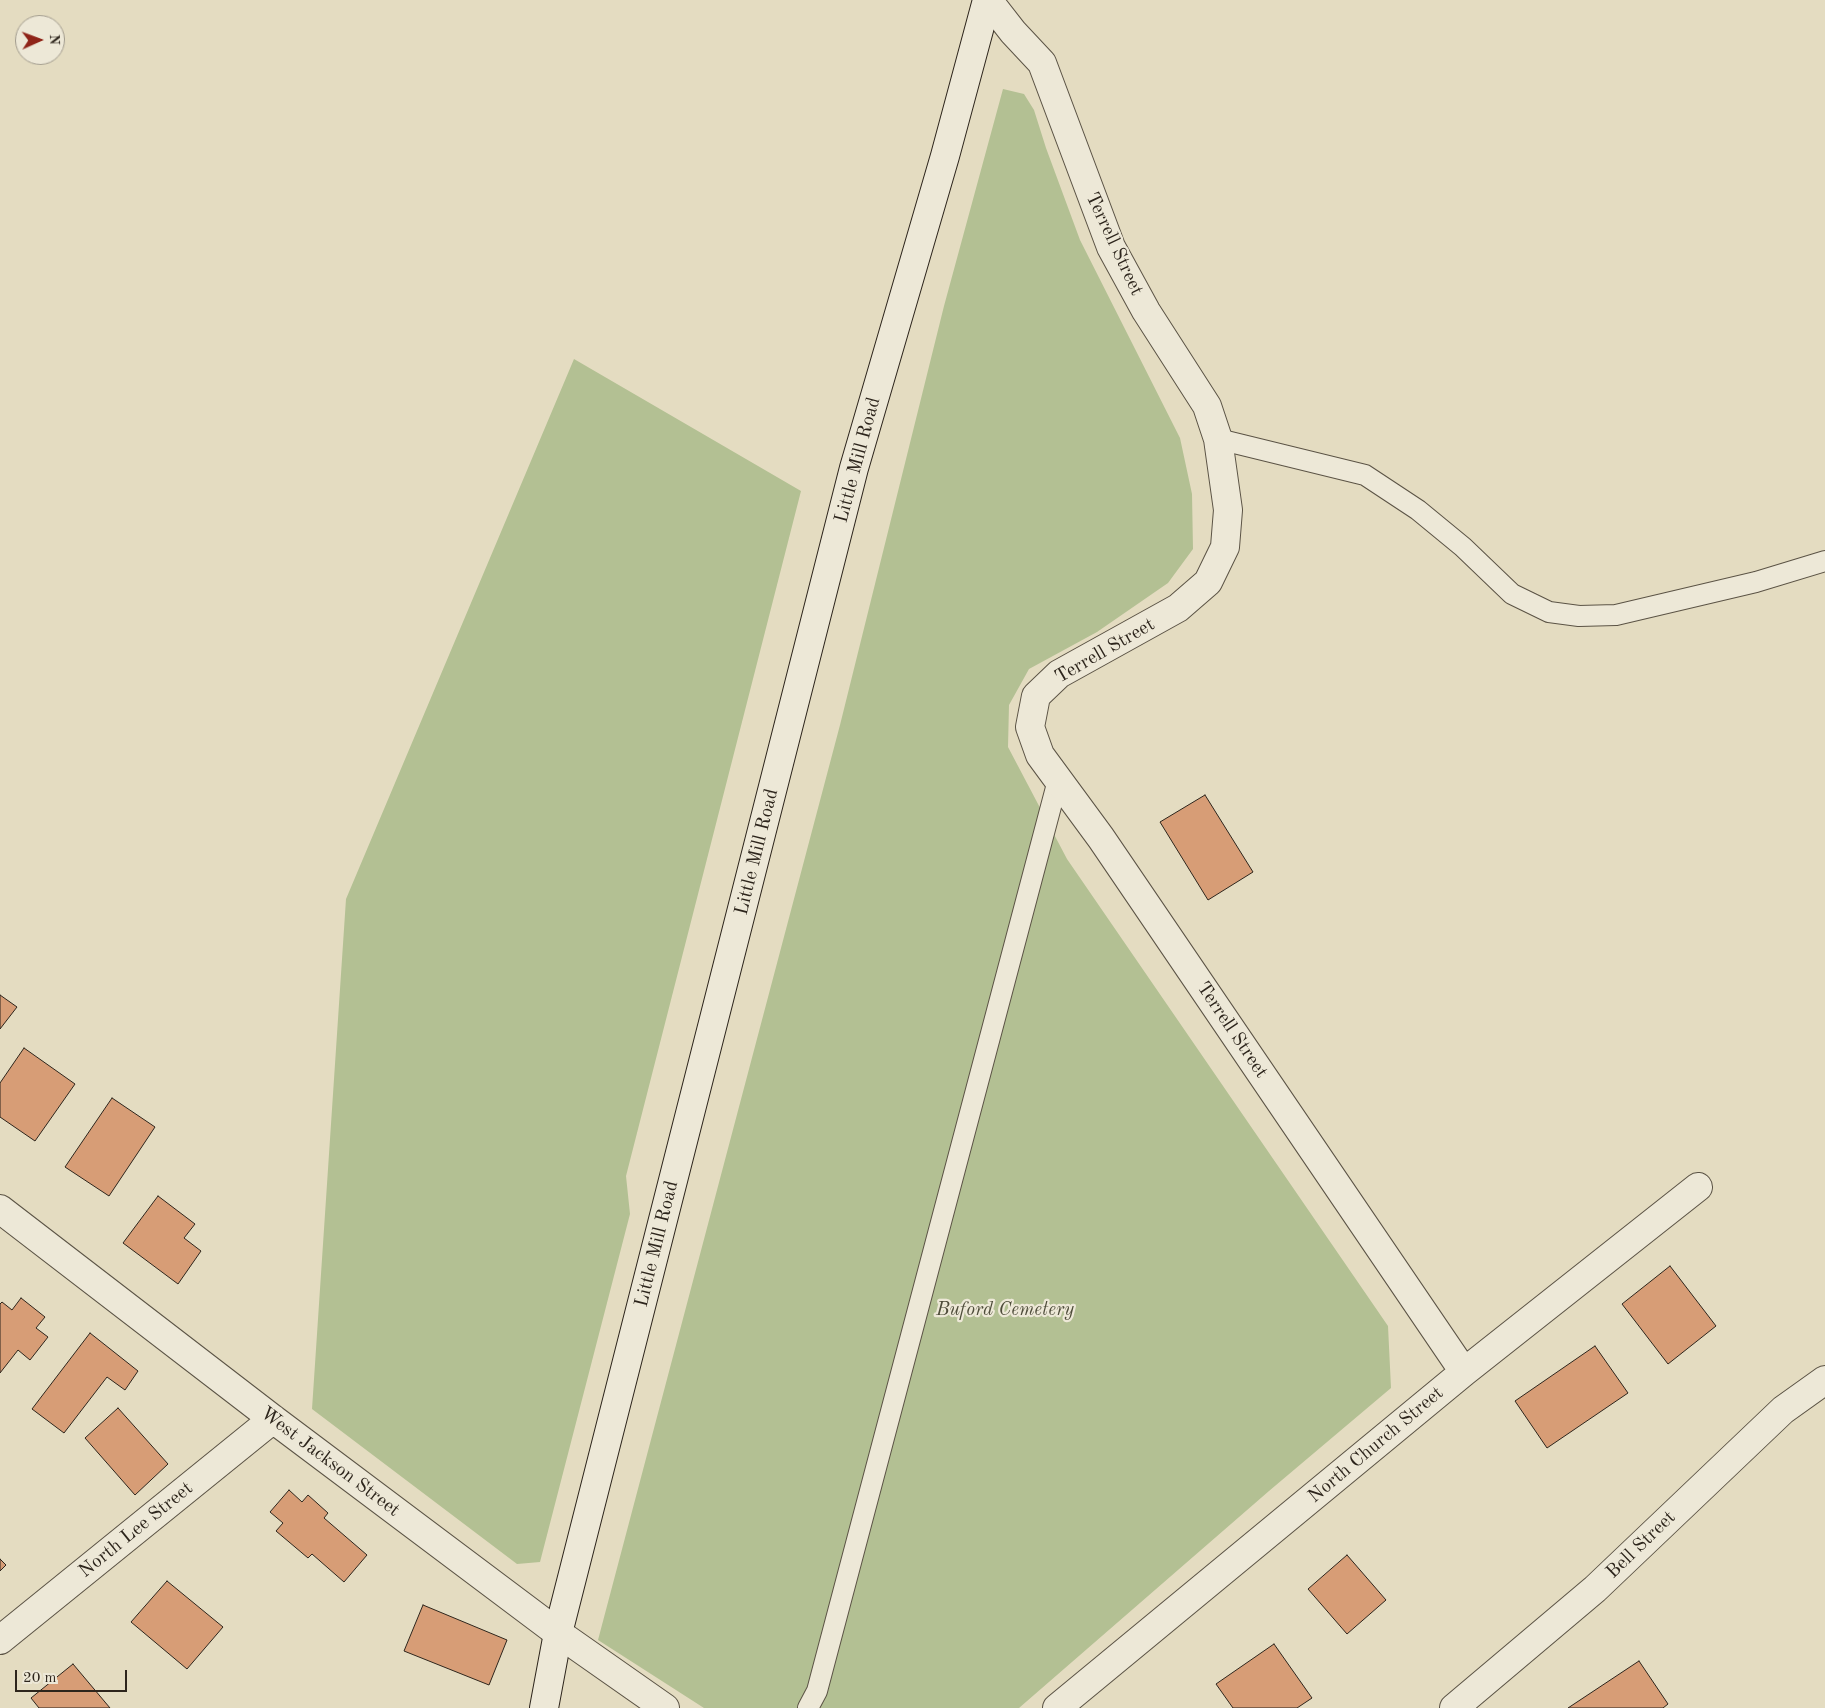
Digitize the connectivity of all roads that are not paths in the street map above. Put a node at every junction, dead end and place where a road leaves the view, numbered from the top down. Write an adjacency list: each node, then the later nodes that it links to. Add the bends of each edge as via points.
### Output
1 (988, 0): 2 (street, Terrell Street, via 1042,63 1111,247 1146,312 1207,406); 10 (street, Little Mill Road, via 854,468)
2 (1218, 438): 3 (lane, via 1365,475 1418,510 1512,594 1549,612 1579,616 1616,615 1756,582); 4 (street, Terrell Street, via 1228,510 1225,547 1208,582 1178,608 1059,674 1036,696 1030,727 1040,755)
3 (1825, 561)
4 (1058, 780): 7 (street, Terrell Street, via 1101,838); 14 (lane, via 820,1681)
5 (1698, 1187): 7 (street, North Church Street)
6 (0, 1209): 9 (street, West Jackson Street)
7 (1464, 1372): 15 (street, North Church Street)
8 (1825, 1380): 16 (street, Bell Street, via 1783,1410 1594,1589)
9 (273, 1419): 10 (street, West Jackson Street); 11 (street, North Lee Street)
10 (558, 1633): 12 (street, Little Mill Road); 13 (street, West Jackson Street)
11 (0, 1640)
12 (544, 1708)
13 (664, 1708)
14 (808, 1708)
15 (1057, 1708)
16 (1454, 1708)

